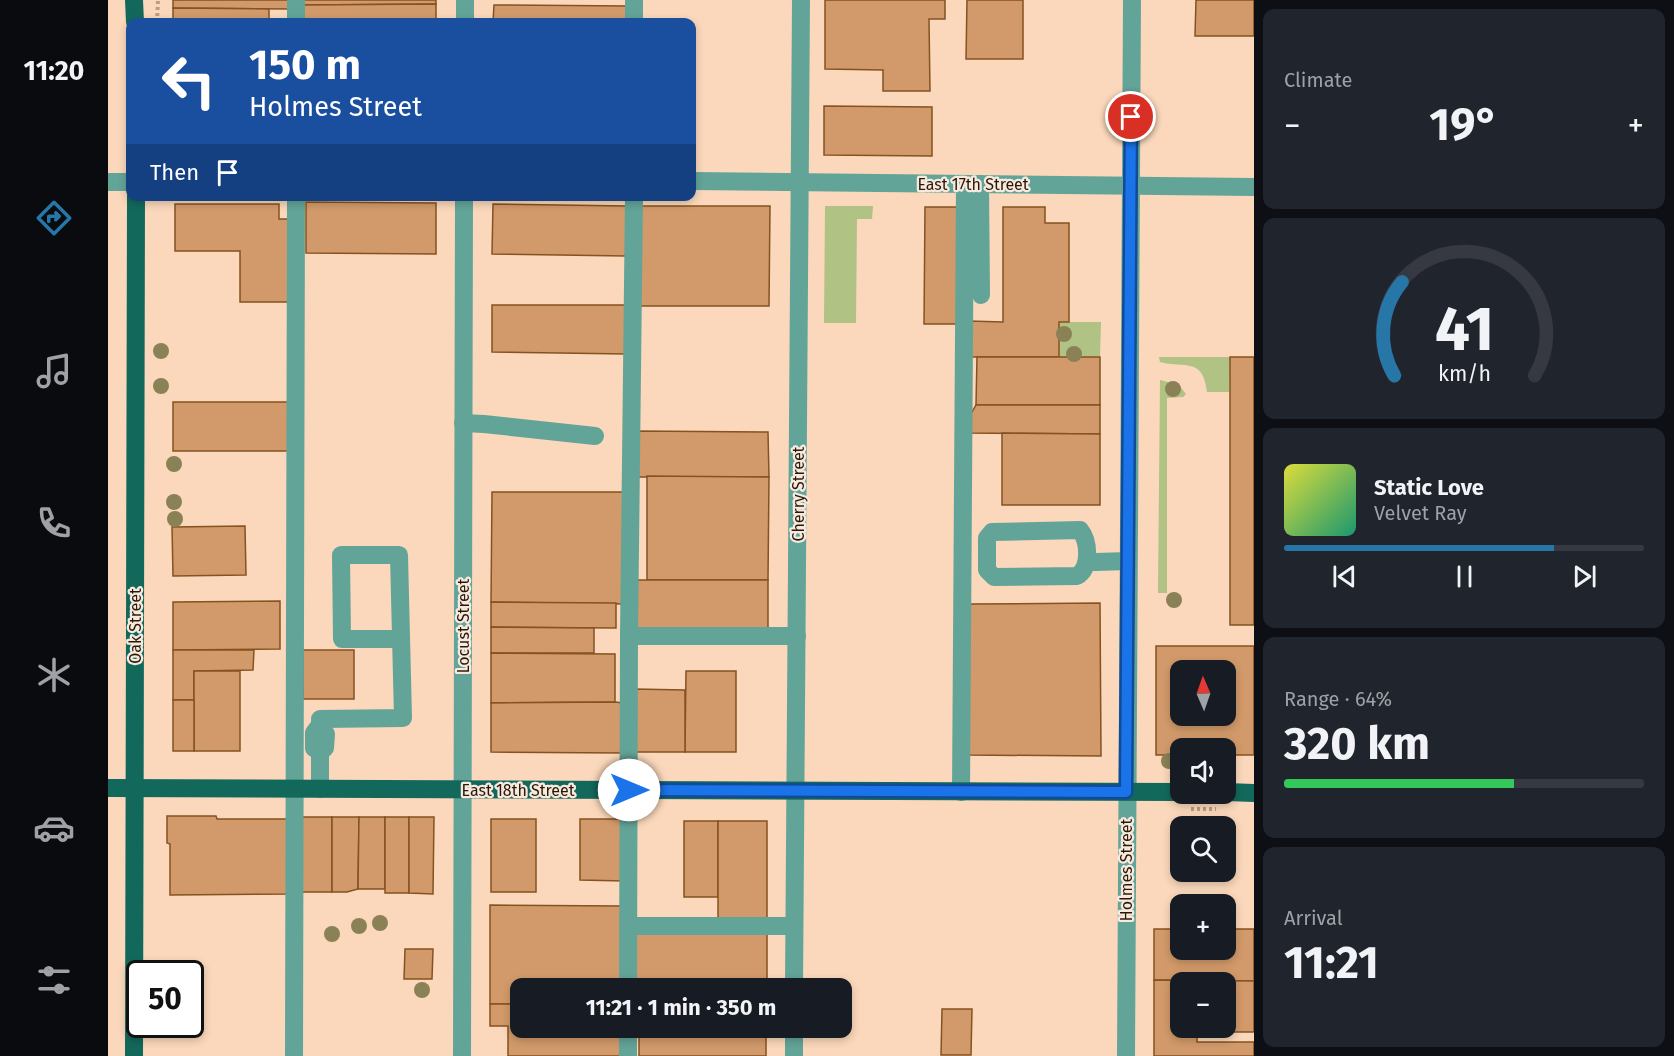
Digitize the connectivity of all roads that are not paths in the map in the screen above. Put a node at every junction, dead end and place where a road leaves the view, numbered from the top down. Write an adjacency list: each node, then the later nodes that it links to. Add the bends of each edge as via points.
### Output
1 (135, 0): 7 (main road)
2 (296, 0): 8 (street)
3 (465, 0): 9 (street)
4 (634, 0): 10 (street)
5 (801, 0): 14 (street, Cherry Street)
6 (1132, 0): 16 (street, Holmes Street)
7 (135, 18)
8 (296, 18)
9 (465, 18)
10 (634, 18)
11 (696, 181): 14 (street, East 17th Street)
12 (108, 182): 13 (street)
13 (126, 182)
14 (801, 182): 15 (street, East 17th Street); 28 (street, Cherry Street)
15 (972, 184): 16 (street, East 17th Street); 22 (street); 37 (street)
16 (1131, 185): 17 (street, East 17th Street); 26 (street, Holmes Street)
17 (1254, 187)
18 (136, 201): 31 (main road, Oak Street)
19 (296, 201): 32 (street)
20 (464, 201): 23 (street, Locust Street)
21 (634, 201): 27 (street)
22 (981, 295)
23 (463, 423): 24 (street); 34 (street, Locust Street)
24 (595, 436)
25 (1088, 561): 25 (street, via 1080,530 992,532 987,538 987,570 994,577 1077,576); 26 (street)
26 (1128, 561): 38 (street, Holmes Street)
27 (629, 636): 28 (street); 35 (street)
28 (796, 636): 36 (street, Cherry Street)
29 (401, 639): 29 (street, via 399,555 341,555 342,639); 33 (street, via 403,718 320,719 326,734 325,748 320,752)
30 (108, 788): 31 (main road, East 18th Street)
31 (135, 788): 32 (main road, East 18th Street); 48 (main road, Oak Street)
32 (294, 789): 33 (main road, East 18th Street); 49 (street)
33 (321, 789): 34 (main road, East 18th Street)
34 (462, 790): 35 (main road, East 18th Street); 50 (street, Locust Street)
35 (629, 790): 36 (main road, East 18th Street); 42 (street)
36 (794, 791): 37 (main road, East 18th Street); 43 (street, Cherry Street)
37 (961, 792): 38 (main road, East 18th Street)
38 (1126, 792): 39 (main road, East 18th Street); 53 (street, Holmes Street)
39 (1170, 792)
40 (1236, 792): 41 (main road)
41 (1254, 793)
42 (628, 926): 43 (street); 44 (street)
43 (794, 926): 45 (street, Cherry Street)
44 (628, 978)
45 (794, 978)
46 (628, 1038): 51 (street)
47 (794, 1038): 52 (street)
48 (134, 1056)
49 (294, 1056)
50 (462, 1056)
51 (628, 1056)
52 (794, 1056)
53 (1126, 1056)

